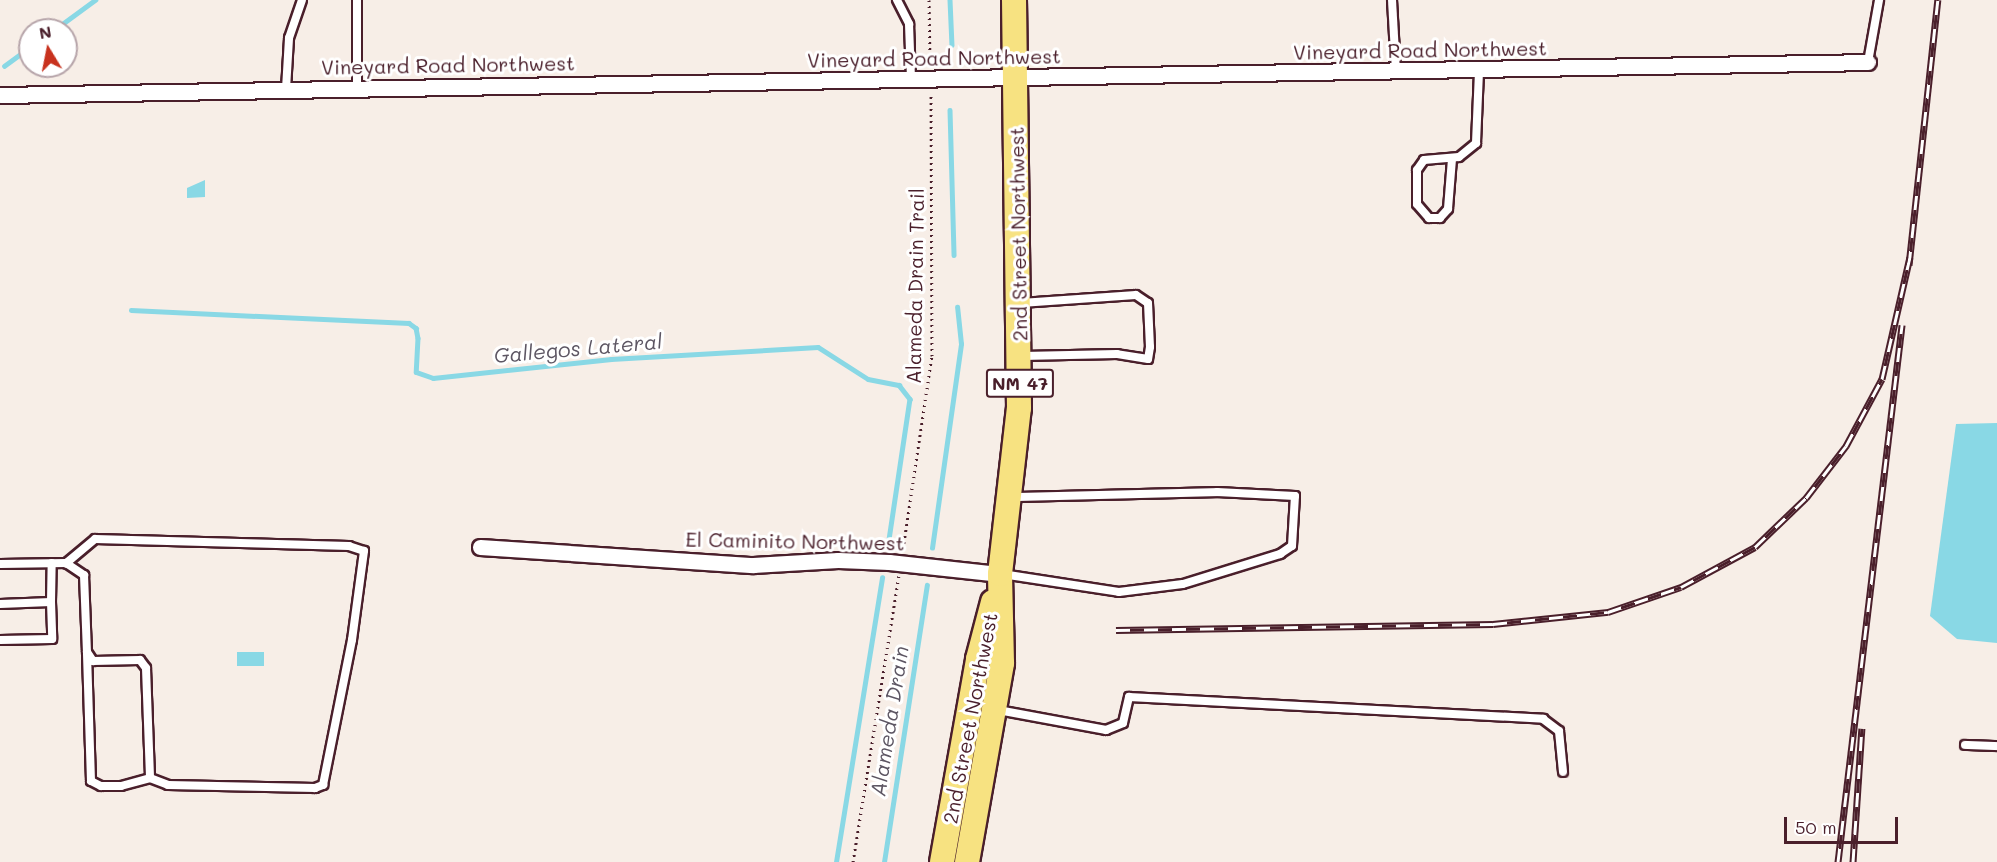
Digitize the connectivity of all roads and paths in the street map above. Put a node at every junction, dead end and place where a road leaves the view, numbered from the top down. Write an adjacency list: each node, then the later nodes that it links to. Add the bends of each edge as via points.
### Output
1 (302, 0): 15 (lane, via 289,38)
2 (357, 0): 14 (lane)
3 (897, 0): 13 (lane, via 909,24)
4 (929, 0): 9 (path)
5 (1014, 0): 12 (main road, 2nd Street Northwest / NM 47)
6 (1392, 0): 11 (lane)
7 (1879, 0): 8 (lane)
8 (1868, 62): 10 (street, Vineyard Road Northwest)
9 (930, 66)
10 (1479, 69): 11 (street, Vineyard Road Northwest); 18 (lane, via 1476,143 1459,158)
11 (1396, 71): 12 (street, Vineyard Road Northwest)
12 (1015, 78): 13 (street, Vineyard Road Northwest); 19 (main road, 2nd Street Northwest / NM 47)
13 (911, 79): 14 (street, Vineyard Road Northwest)
14 (357, 88): 15 (street, Vineyard Road Northwest)
15 (286, 89): 17 (street, Vineyard Road Northwest)
16 (931, 91): 23 (path, Alameda Drain Trail, via 932,356)
17 (0, 95)
18 (1452, 159): 18 (lane, via 1424,160 1417,170 1417,204 1429,218 1440,218 1448,209)
19 (1020, 303): 20 (main road, 2nd Street Northwest / NM 47); 20 (lane, via 1136,295 1148,303 1150,347 1148,359)
20 (1020, 356): 21 (main road, 2nd Street Northwest / NM 47, via 1019,408)
21 (1009, 497): 28 (main road, 2nd Street Northwest / NM 47); 28 (lane, via 1216,492 1295,496 1292,546 1281,554 1182,584 1119,592)
22 (480, 547): 28 (street, El Caminito Northwest, via 753,565 838,560 889,562)
23 (902, 552)
24 (52, 563): 25 (lane); 26 (lane); 29 (lane)
25 (66, 563): 32 (lane, via 79,569 88,587); 37 (lane, via 95,539 349,546 364,551 352,640 323,785 168,785)
26 (0, 564)
27 (899, 572): 38 (path)
28 (1000, 574): 33 (main road, 2nd Street Northwest / NM 47)
29 (51, 602): 30 (lane); 31 (lane, via 52,639)
30 (0, 604)
31 (0, 640)
32 (87, 652): 37 (lane, via 93,661 140,660 146,669); 37 (lane, via 91,781 101,786 121,786)
33 (981, 708): 36 (lane, via 1106,730 1123,723 1129,697 1543,719 1559,731); 39 (main road, 2nd Street Northwest / NM 47); 40 (main road, 2nd Street Northwest / NM 47)
34 (1965, 745): 35 (lane)
35 (1997, 746)
36 (1563, 772)
37 (150, 778)
38 (853, 862)
39 (942, 862)
40 (967, 862)

